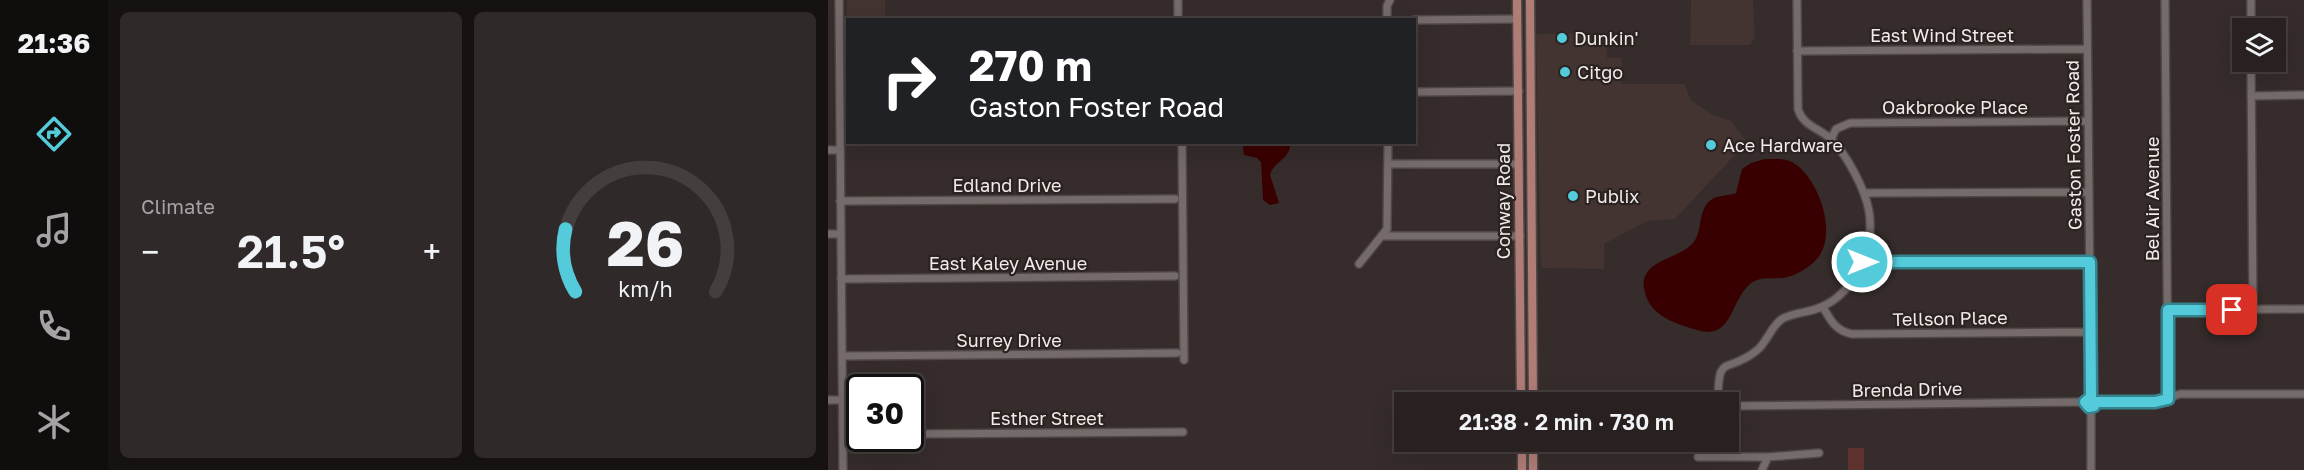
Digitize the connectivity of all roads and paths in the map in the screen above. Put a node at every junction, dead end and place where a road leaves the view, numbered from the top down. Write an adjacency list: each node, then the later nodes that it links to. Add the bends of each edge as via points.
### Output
1 (839, 0): 28 (street)
2 (1178, 0): 10 (street)
3 (1390, 0): 11 (street)
4 (1517, 0): 13 (main road, Conway Road)
5 (1530, 0): 29 (main road, Conway Road)
6 (1797, 0): 16 (street)
7 (2087, 0): 15 (street, Gaston Foster Road)
8 (2165, 0): 50 (street, Bel Air Avenue)
9 (2251, 0): 12 (street)
10 (1178, 18)
11 (1387, 18)
12 (2251, 18)
13 (1517, 19): 14 (street); 18 (main road, Conway Road)
14 (1416, 20)
15 (2087, 49): 16 (street, East Wind Street); 22 (street, Gaston Foster Road)
16 (1797, 51): 24 (street, via 1801,117)
17 (2251, 72): 21 (street)
18 (1519, 91): 19 (street); 23 (main road, Conway Road)
19 (1416, 92)
20 (2304, 95): 21 (street)
21 (2252, 96): 48 (street)
22 (2088, 121): 24 (street, Oakbrooke Place, via 1850,123 1836,129); 33 (street, Gaston Foster Road)
23 (1520, 124): 29 (main road, via 1524,150); 31 (main road, Conway Road)
24 (1831, 139): 34 (street)
25 (1182, 144): 55 (street)
26 (1388, 144): 30 (street)
27 (828, 150): 28 (street)
28 (840, 150): 36 (street)
29 (1531, 162): 32 (main road, Conway Road)
30 (1389, 164): 31 (street); 39 (street, via 1388,224)
31 (1519, 164): 32 (main road); 40 (main road, Conway Road)
32 (1531, 188): 51 (main road, Conway Road)
33 (2089, 192): 34 (street); 42 (street, Gaston Foster Road)
34 (1864, 193): 41 (street, via 1870,231)
35 (1175, 199): 36 (street, Edland Drive)
36 (840, 201): 38 (street)
37 (828, 234): 38 (street)
38 (841, 234): 45 (street)
39 (1383, 236): 40 (street); 43 (street)
40 (1520, 236): 46 (main road, Conway Road)
41 (1862, 262): 42 (street); 47 (street, via 1847,289)
42 (2090, 262): 52 (street, Gaston Foster Road)
43 (1359, 264)
44 (1175, 276): 45 (street, East Kaley Avenue)
45 (842, 279): 54 (street)
46 (1520, 280): 51 (main road); 56 (main road, Conway Road)
47 (1823, 307): 52 (street, Tellson Place, via 1841,332 1852,334); 58 (street, via 1782,320 1757,351 1723,367)
48 (2253, 309): 49 (street); 50 (street)
49 (2304, 309)
50 (2168, 310): 60 (street, Bel Air Avenue)
51 (1532, 317): 57 (main road, Conway Road)
52 (2090, 332): 63 (street, Gaston Foster Road)
53 (1177, 353): 54 (street, Surrey Drive)
54 (842, 356): 62 (street)
55 (1184, 360)
56 (1521, 392)
57 (1532, 392)
58 (1718, 392)
59 (2304, 394): 60 (street, Brenda Drive, via 2180,394)
60 (2168, 399): 63 (street, Brenda Drive)
61 (828, 400): 62 (street)
62 (843, 400): 67 (street)
63 (2091, 402): 64 (street, Brenda Drive); 77 (street, Gaston Foster Road)
64 (1739, 406)
65 (1183, 432): 66 (street, Esther Street)
66 (924, 434)
67 (843, 435): 73 (street)
68 (1521, 452): 74 (main road)
69 (1533, 452): 75 (main road)
70 (1819, 453): 72 (street)
71 (1698, 457): 72 (street)
72 (1768, 457): 76 (street)
73 (843, 470)
74 (1522, 470)
75 (1533, 470)
76 (1762, 470)
77 (2091, 470)

